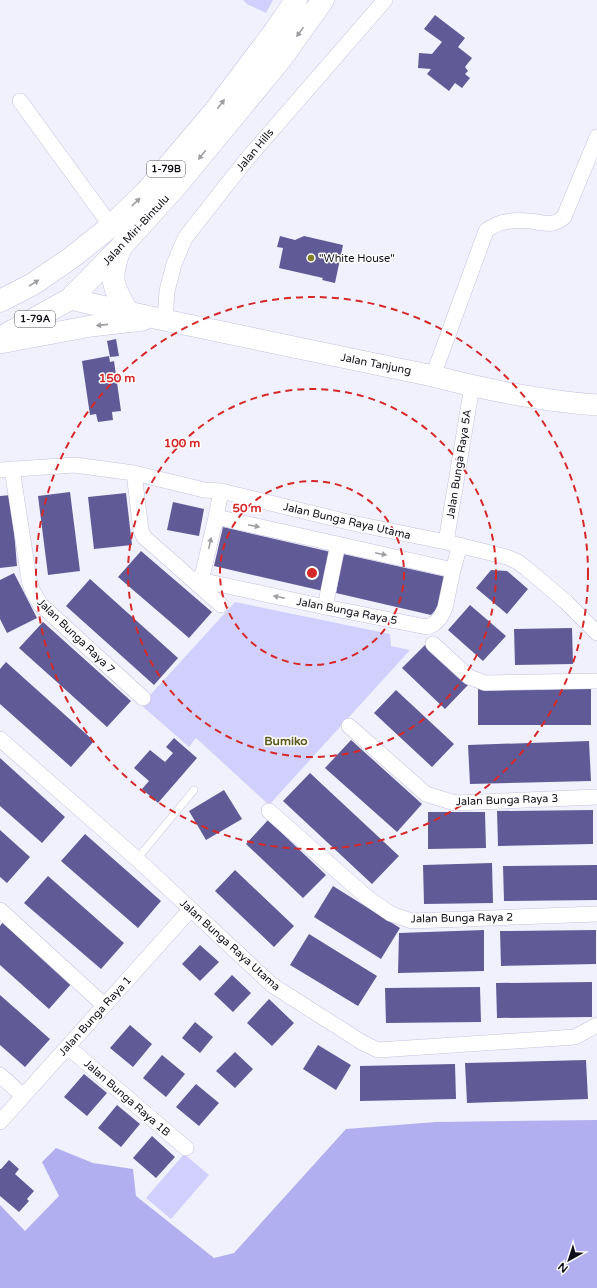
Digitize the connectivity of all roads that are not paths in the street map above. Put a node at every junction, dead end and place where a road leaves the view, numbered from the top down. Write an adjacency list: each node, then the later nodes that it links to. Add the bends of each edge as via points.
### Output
1 (296, 0): 6 (highway, Jalan Miri-Bintulu / 1-79B, one-way to 1, via 146,192 214,112)
2 (323, 0): 7 (highway, Jalan Miri-Bintulu / 1-79A, one-way to 7, via 270,72 177,185)
3 (385, 0): 12 (street, Jalan Hills, via 252,153 185,238 174,264)
4 (20, 101): 6 (street)
5 (597, 137): 15 (street, via 564,217 555,223 508,220 486,231)
6 (111, 226): 9 (highway, Jalan Miri-Bintulu / 1-79B, one-way to 6, via 33,284)
7 (120, 248): 8 (highway, Jalan Miri-Bintulu / 1-79A); 11 (highway, via 113,280 117,295)
8 (70, 299): 10 (highway); 11 (street, Jalan Tanjung); 13 (highway, Jalan Miri-Bintulu / 1-79A)
9 (0, 301)
10 (0, 305)
11 (127, 311): 12 (street, Jalan Tanjung)
12 (160, 319): 14 (street, Jalan Tanjung, one-way to 14, via 91,326); 15 (street, Jalan Tanjung)
13 (0, 338)
14 (0, 343)
15 (433, 376): 16 (street, Jalan Tanjung)
16 (472, 386): 17 (street, Jalan Tanjung, via 561,403); 22 (street, Jalan Bunga Raya 5A)
17 (597, 405)
18 (6, 470): 19 (street, Jalan Bunga Raya Utama, via 75,465); 31 (street, Jalan Bunga Raya 7, via 29,579 40,604)
19 (134, 474): 20 (street, Jalan Bunga Raya Utama, via 204,490); 25 (street, via 141,531 144,537)
20 (221, 491): 21 (street); 22 (street, Jalan Bunga Raya Utama, via 352,523)
21 (216, 517): 23 (street, one-way to 23); 25 (street, one-way to 21)
22 (453, 543): 24 (street, Jalan Bunga Raya 5); 28 (street, Jalan Bunga Raya Utama, via 518,562 566,602)
23 (338, 544): 24 (street, one-way to 24); 27 (street)
24 (453, 570): 27 (street, Jalan Bunga Raya 5, via 445,608 440,618 427,627)
25 (196, 580): 26 (street); 27 (street, Jalan Bunga Raya 5, one-way to 25)
26 (221, 606)
27 (325, 607)
28 (597, 633)
29 (433, 644): 30 (street, via 469,677 485,684)
30 (597, 681)
31 (143, 698)
32 (349, 726): 35 (street, Jalan Bunga Raya 3, via 426,794 455,804)
33 (0, 739): 37 (street, Jalan Bunga Raya Utama)
34 (194, 790): 37 (lane)
35 (597, 797)
36 (269, 811): 40 (street, Jalan Bunga Raya 2, via 369,899 391,914 412,921)
37 (137, 859): 39 (street, Jalan Bunga Raya Utama)
38 (0, 910): 41 (street)
39 (190, 910): 41 (street, Jalan Bunga Raya 1); 42 (street, Jalan Bunga Raya Utama, via 272,985 344,1032 378,1050 575,1037)
40 (597, 914)
41 (104, 1005): 43 (street, Jalan Bunga Raya 1)
42 (597, 1025)
43 (68, 1047): 45 (street, Jalan Bunga Raya 1); 47 (street, Jalan Bunga Raya 1B)
44 (0, 1075): 45 (street)
45 (23, 1096): 46 (street, Jalan Bunga Raya 1)
46 (0, 1122)
47 (186, 1148)

